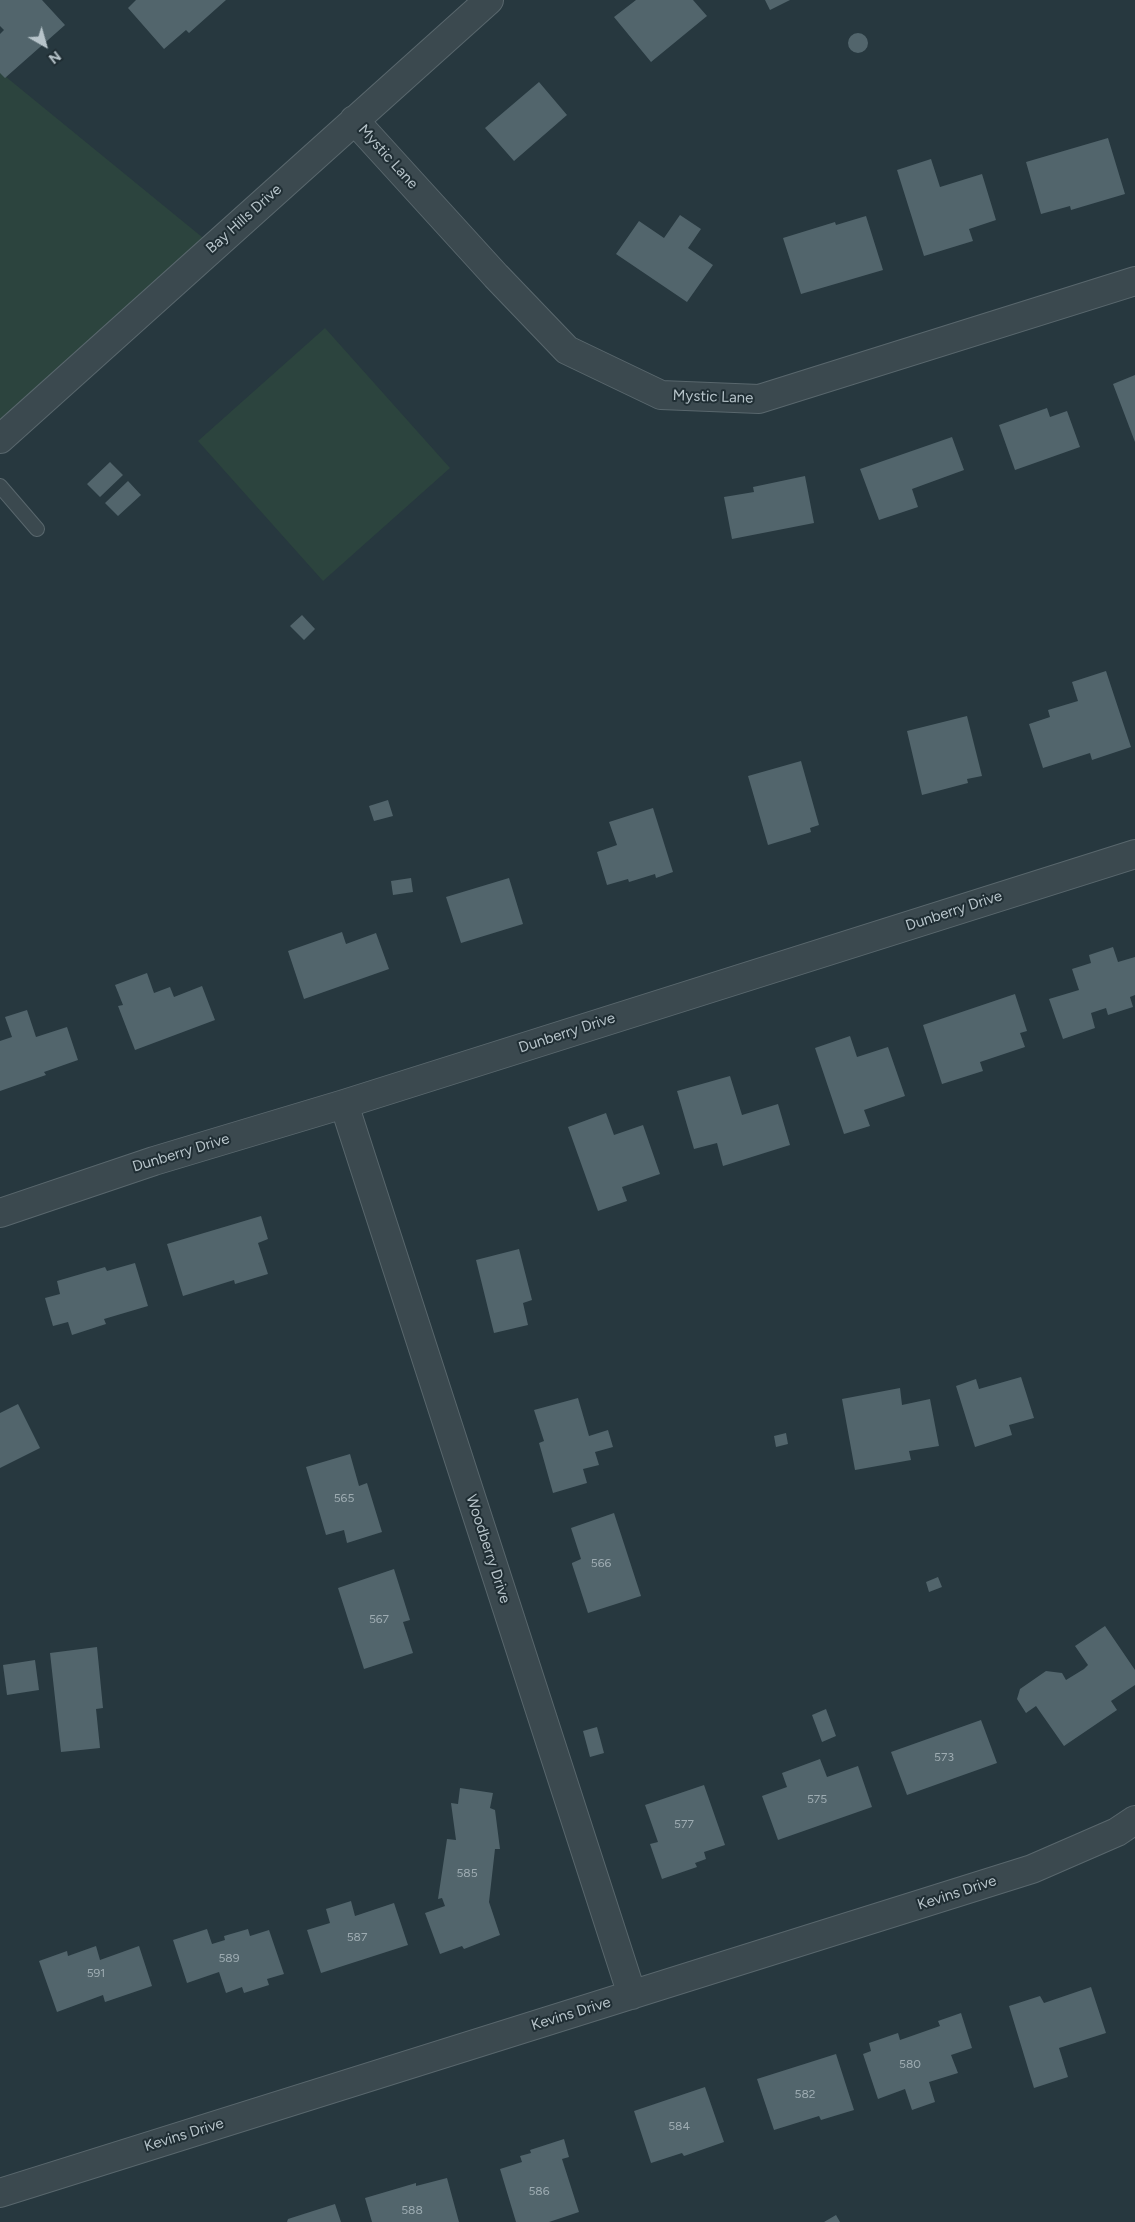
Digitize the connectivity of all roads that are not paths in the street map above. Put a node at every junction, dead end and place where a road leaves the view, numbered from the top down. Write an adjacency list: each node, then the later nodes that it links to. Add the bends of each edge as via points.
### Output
1 (489, 0): 2 (street, Bay Hills Drive)
2 (354, 120): 3 (street, Mystic Lane, via 567,350 661,395 759,399); 4 (street, Bay Hills Drive)
3 (1135, 281)
4 (0, 439)
5 (0, 486): 6 (lane)
6 (38, 529)
7 (1135, 854): 8 (street, Dunberry Drive)
8 (344, 1104): 9 (street, Dunberry Drive, via 154,1160); 11 (street, Woodberry Drive)
9 (0, 1213)
10 (1135, 1820): 11 (street, Kevins Drive, via 1117,1832 1032,1869)
11 (632, 1996): 12 (street, Kevins Drive)
12 (0, 2192)

